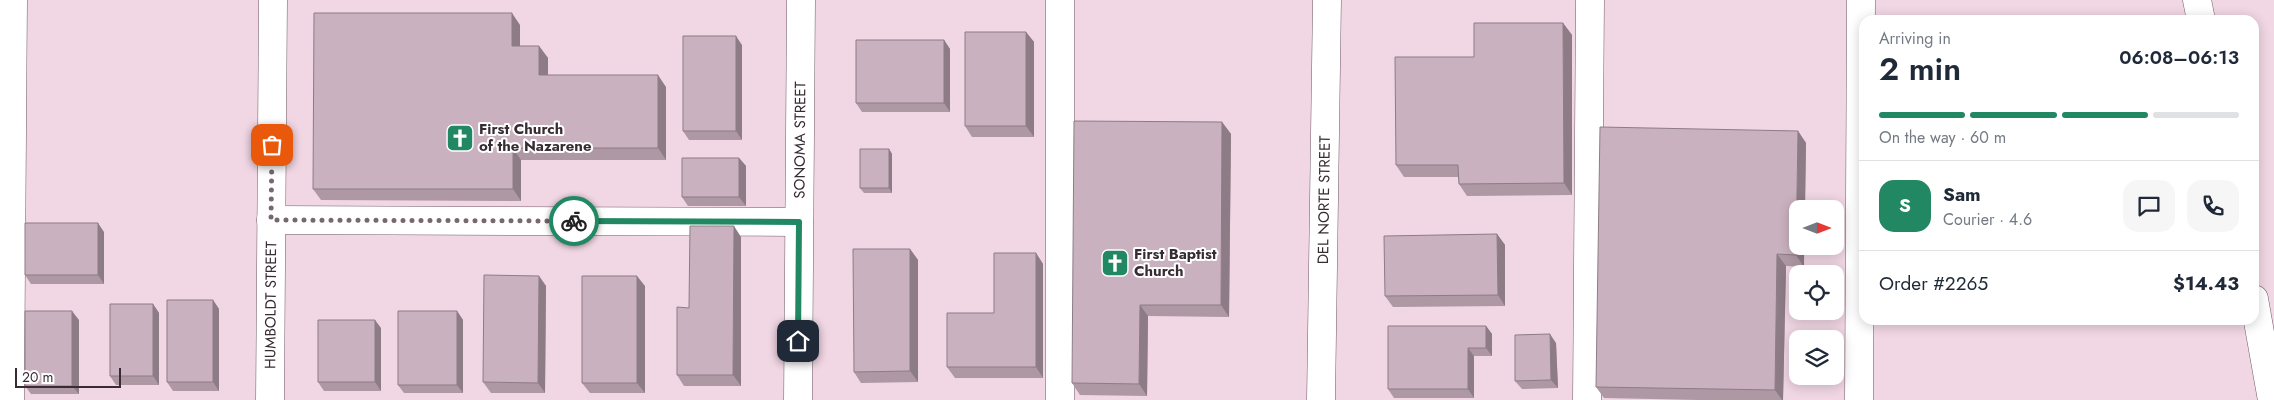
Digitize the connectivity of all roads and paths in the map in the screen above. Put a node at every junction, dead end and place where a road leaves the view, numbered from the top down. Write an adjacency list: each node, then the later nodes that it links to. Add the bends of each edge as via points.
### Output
1 (13, 0): 15 (street)
2 (273, 0): 11 (street, HUMBOLDT STREET)
3 (801, 0): 12 (street, SONOMA STREET)
4 (1060, 0): 18 (street)
5 (1327, 0): 19 (street, DEL NORTE STREET)
6 (1590, 0): 20 (street)
7 (1861, 0): 9 (street)
8 (2197, 0): 10 (street)
9 (1861, 15)
10 (2200, 15)
11 (271, 220): 12 (street); 16 (street, HUMBOLDT STREET)
12 (799, 222): 17 (street, SONOMA STREET)
13 (1860, 325): 21 (street)
14 (2259, 325): 22 (street)
15 (10, 400)
16 (270, 400)
17 (798, 400)
18 (1060, 400)
19 (1321, 400)
20 (1587, 400)
21 (1859, 400)
22 (2272, 400)

